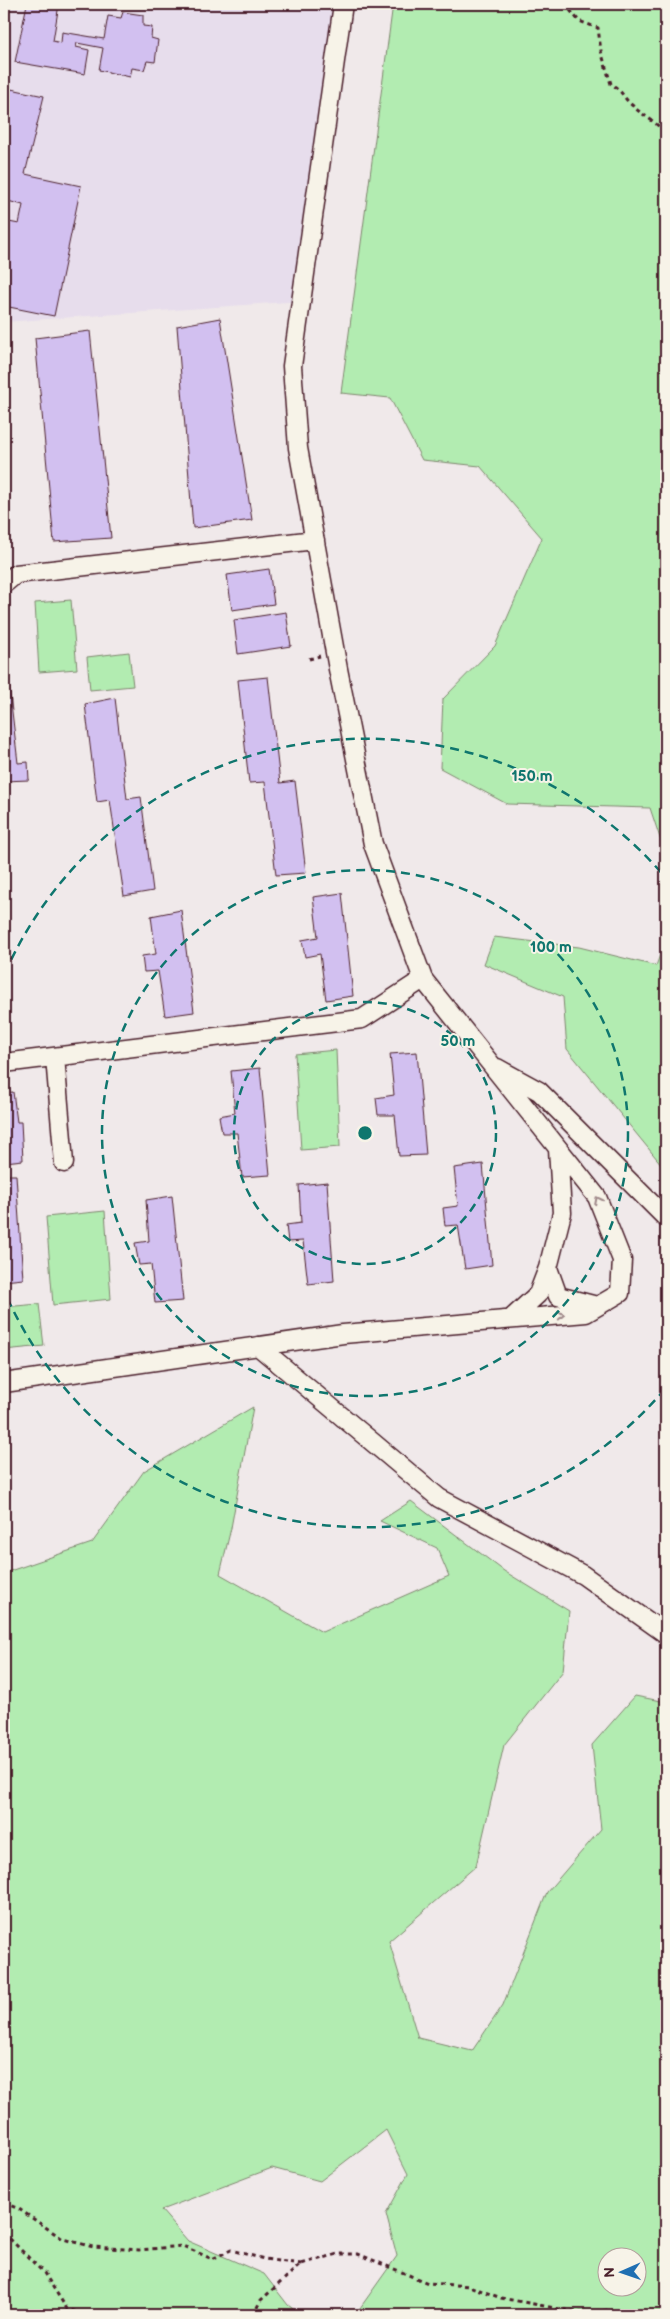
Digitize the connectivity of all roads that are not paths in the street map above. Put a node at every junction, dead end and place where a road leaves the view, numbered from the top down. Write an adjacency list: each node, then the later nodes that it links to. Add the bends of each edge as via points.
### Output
1 (343, 4): 2 (street, via 292,366 298,448)
2 (315, 540): 3 (street, via 16,574); 4 (street, via 373,844)
3 (4, 584)
4 (423, 979): 5 (street, via 362,1019); 7 (street)
5 (54, 1057): 6 (street); 9 (street)
6 (4, 1063)
7 (490, 1064): 8 (street); 10 (street, via 539,1091)
8 (558, 1149): 11 (street, via 562,1213); 12 (street, one-way to 8, via 620,1293 622,1260 597,1197)
9 (64, 1163)
10 (666, 1218)
11 (548, 1268): 12 (street, via 558,1296); 13 (street, via 538,1294)
12 (597, 1306): 13 (street, one-way to 12, via 586,1313)
13 (512, 1318): 14 (street, via 343,1334)
14 (258, 1346): 15 (street); 18 (street, via 439,1498 583,1575)
15 (33, 1378): 16 (street); 17 (street)
16 (4, 1379)
17 (4, 1383)
18 (666, 1634)

